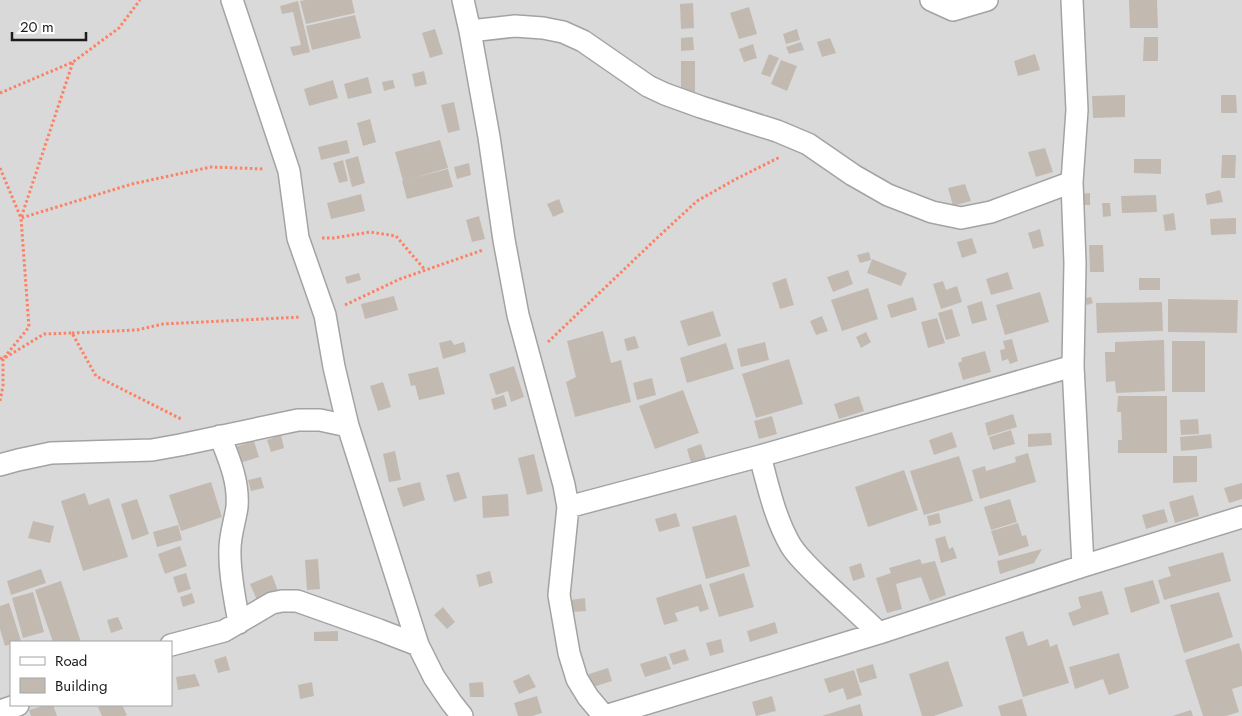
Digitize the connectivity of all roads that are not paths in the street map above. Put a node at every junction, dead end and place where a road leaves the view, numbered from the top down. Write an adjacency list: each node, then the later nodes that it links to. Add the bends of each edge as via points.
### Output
1 (232, 0): 9 (street, via 289,170 298,238 325,315)
2 (463, 0): 6 (street)
3 (931, 0): 4 (street, via 953,10)
4 (987, 0)
5 (1072, 0): 7 (street, via 1077,110)
6 (470, 31): 7 (street, via 516,26 563,32 583,40 648,86 808,144 852,175 932,212 960,218 991,212); 13 (street, via 518,315)
7 (1072, 182): 8 (street, via 1075,263)
8 (1073, 366): 11 (street); 15 (street)
9 (348, 426): 10 (street, via 320,420 298,420); 19 (street)
10 (220, 436): 12 (street, via 152,450 51,453); 16 (street, via 237,486 230,550)
11 (760, 456): 13 (street); 17 (street, via 780,523 792,547)
12 (0, 466)
13 (568, 507): 23 (street, via 559,595 569,653 577,679)
14 (1242, 517): 15 (street)
15 (1083, 566): 17 (street)
16 (239, 623): 18 (street, via 224,631); 19 (street, via 272,603 296,601)
17 (878, 632): 23 (street)
18 (172, 645)
19 (418, 645): 22 (street, via 434,677)
20 (15, 706): 21 (street)
21 (0, 711)
22 (462, 716)
23 (605, 716)

